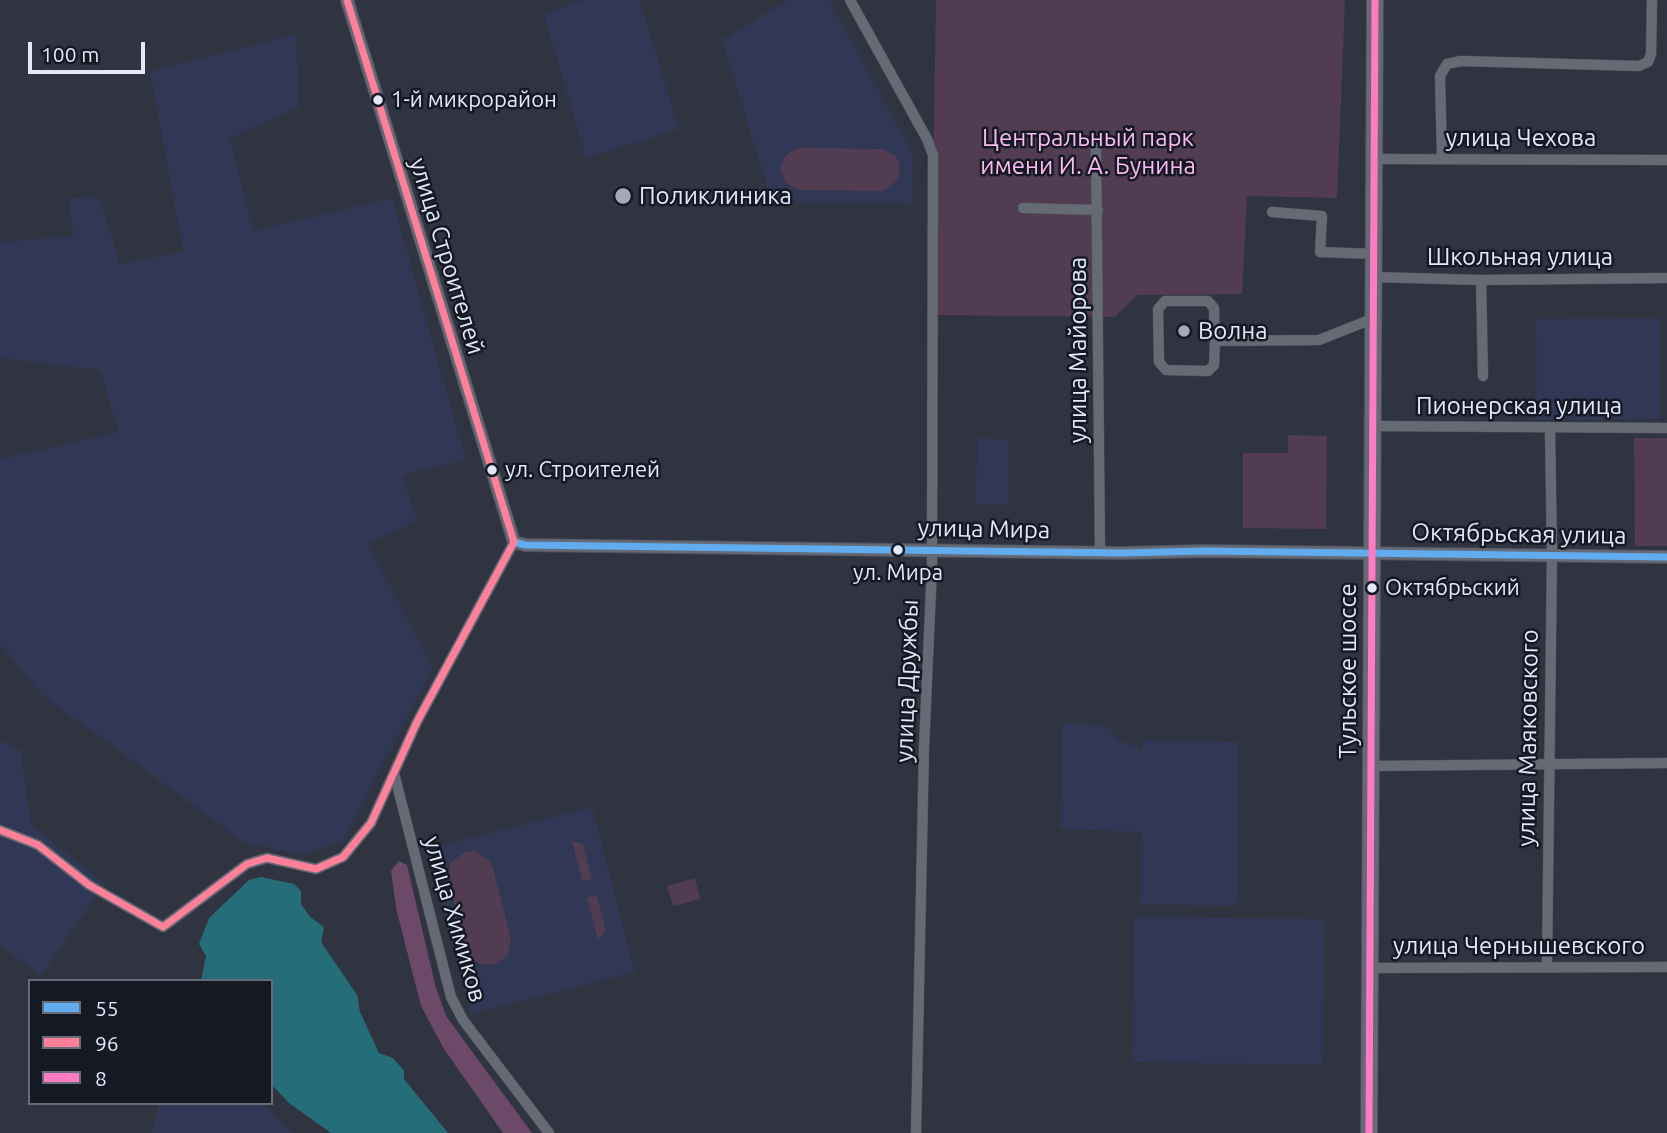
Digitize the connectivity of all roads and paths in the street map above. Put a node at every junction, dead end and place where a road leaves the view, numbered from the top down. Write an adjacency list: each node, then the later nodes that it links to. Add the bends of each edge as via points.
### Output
1 (346, 0): 22 (street, улица Строителей)
2 (850, 0): 23 (street, улица Дружбы, via 933,155)
3 (1375, 0): 7 (main road, Тульское шоссе)
4 (1652, 0): 6 (street, via 1651,54 1648,62 1639,66 1447,64 1440,76)
5 (1096, 148): 10 (street, улица Майорова)
6 (1442, 158): 7 (street, улица Чехова); 8 (street, улица Чехова)
7 (1375, 159): 12 (main road, Тульское шоссе)
8 (1667, 160)
9 (1023, 208): 10 (street)
10 (1098, 210): 24 (street, улица Майорова)
11 (1272, 212): 12 (street, via 1322,216 1320,251)
12 (1374, 254): 13 (main road, Тульское шоссе)
13 (1373, 277): 15 (street, Школьная улица); 16 (main road, Тульское шоссе)
14 (1667, 278): 15 (street, Школьная улица)
15 (1481, 280): 18 (street)
16 (1372, 319): 17 (street, via 1319,340); 19 (main road, Тульское шоссе)
17 (1215, 341): 17 (street, via 1214,365 1208,371 1166,370 1159,362 1158,309 1165,301 1208,302 1214,308)
18 (1483, 376)
19 (1370, 426): 20 (street, Пионерская улица); 25 (main road, Тульское шоссе)
20 (1550, 428): 21 (street, Пионерская улица); 26 (street, улица Маяковского)
21 (1667, 428)
22 (514, 542): 23 (street, улица Мира); 31 (street)
23 (931, 549): 24 (street, улица Мира); 37 (street, улица Дружбы)
24 (1100, 552): 25 (street, улица Мира)
25 (1371, 553): 26 (street, Октябрьская улица); 30 (main road, Тульское шоссе)
26 (1552, 555): 27 (street, Октябрьская улица); 29 (street, улица Маяковского)
27 (1667, 557)
28 (1667, 763): 29 (street)
29 (1547, 764): 30 (street); 33 (street, улица Маяковского)
30 (1370, 766): 35 (main road, Тульское шоссе)
31 (394, 773): 32 (street, via 371,823 342,857 316,869 267,858 247,864 163,928 89,885 38,845); 36 (street, улица Химиков, via 451,997 463,1020)
32 (0, 830)
33 (1547, 965): 34 (street, улица Чернышевского); 35 (street, улица Чернышевского)
34 (1667, 967)
35 (1371, 968): 38 (main road, Тульское шоссе)
36 (548, 1133)
37 (916, 1133)
38 (1369, 1133)

